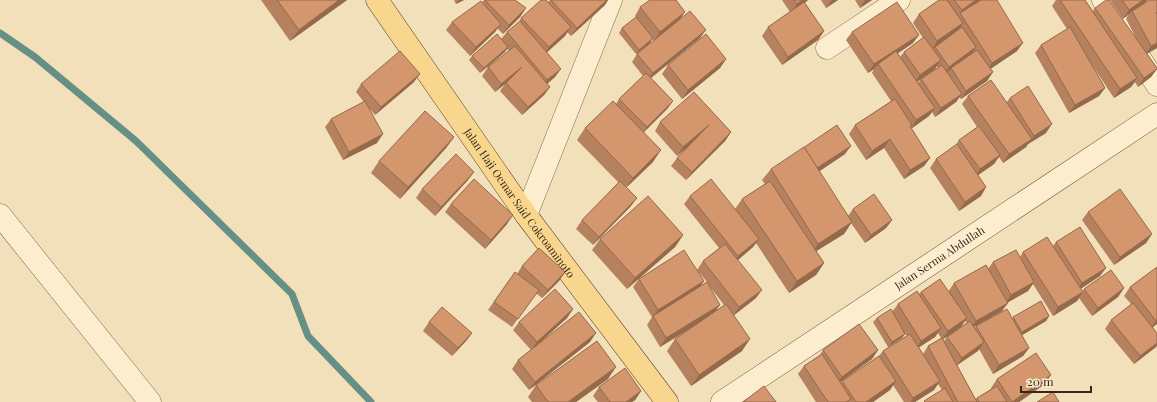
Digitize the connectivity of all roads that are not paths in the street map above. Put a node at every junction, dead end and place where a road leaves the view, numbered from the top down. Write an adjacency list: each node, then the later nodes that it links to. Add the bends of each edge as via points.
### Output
1 (377, 0): 9 (main road, Jalan Haji Oemar Said Cokroaminoto)
2 (611, 0): 9 (street)
3 (899, 0): 5 (street)
4 (1103, 0): 6 (street)
5 (827, 48)
6 (1157, 85)
7 (1157, 114): 12 (street, Jalan Serma Abdullah)
8 (0, 215): 10 (street)
9 (526, 215): 11 (main road, Jalan Haji Oemar Said Cokroaminoto)
10 (150, 402)
11 (667, 402)
12 (722, 402)

